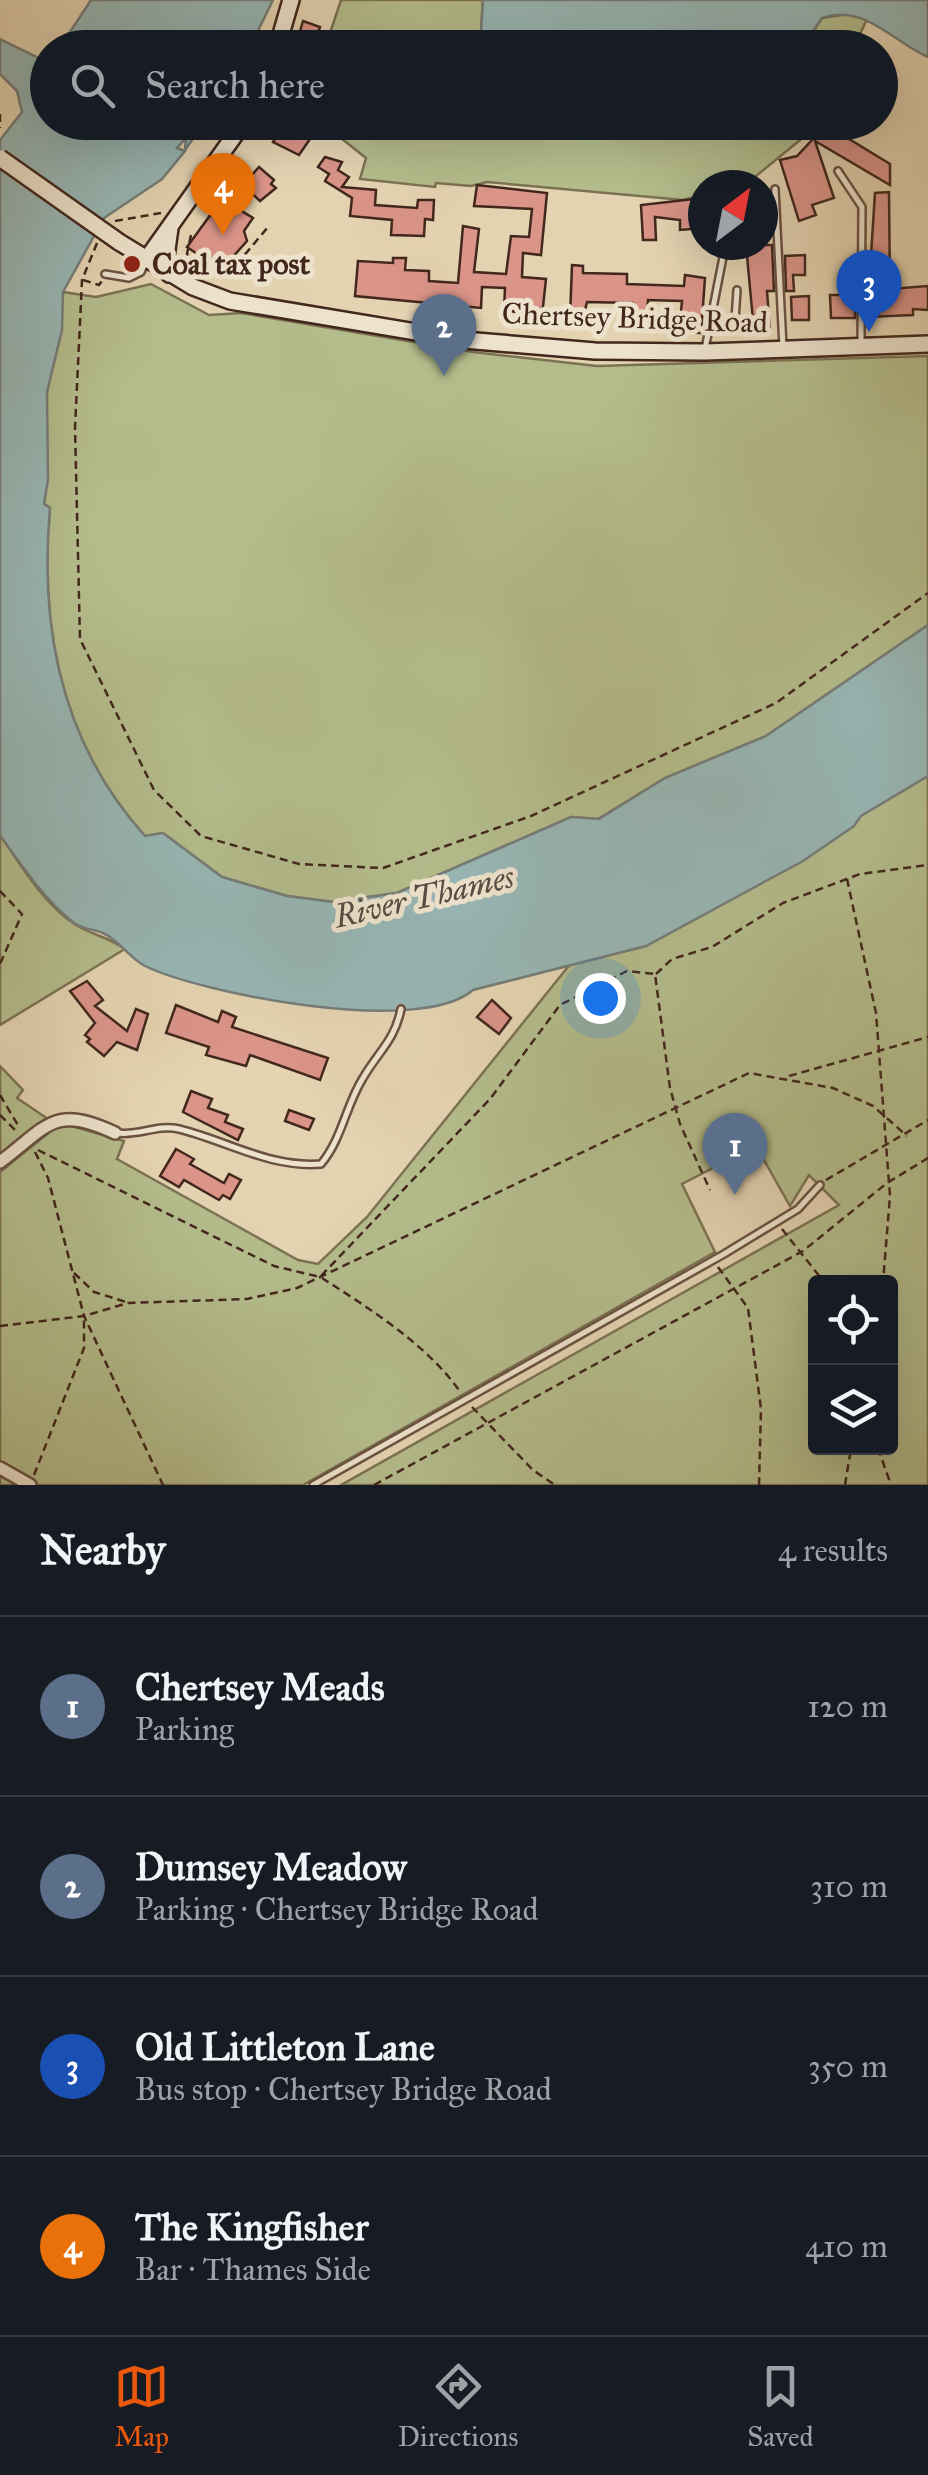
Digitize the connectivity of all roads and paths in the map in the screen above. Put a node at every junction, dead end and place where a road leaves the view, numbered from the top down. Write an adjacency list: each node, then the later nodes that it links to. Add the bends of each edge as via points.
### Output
1 (290, 0): 2 (main road)
2 (282, 30)
3 (0, 114): 4 (path)
4 (0, 128)
5 (229, 140): 8 (main road)
6 (0, 158): 14 (main road, Chertsey Bridge Road, bridge)
7 (838, 171): 22 (lane, via 862,207)
8 (167, 216): 9 (path); 14 (main road); 17 (main road)
9 (112, 222)
10 (268, 227): 11 (path, via 221,275 184,248)
11 (191, 234)
12 (778, 234): 23 (lane)
13 (98, 241): 18 (path)
14 (146, 260): 16 (lane, via 129,278); 17 (main road, Chertsey Bridge Road)
15 (723, 260): 20 (lane)
16 (104, 274): 18 (path, via 99,286)
17 (169, 274): 24 (main road, Chertsey Bridge Road, via 230,302 464,340)
18 (82, 280): 25 (path, via 75,428 80,640 154,790 201,836 299,864 383,868 531,816 776,702)
19 (737, 290): 20 (lane, via 735,320)
20 (711, 320): 24 (lane)
21 (928, 344): 22 (main road, Chertsey Bridge Road)
22 (861, 347): 23 (main road, Chertsey Bridge Road)
23 (783, 350): 24 (main road, Chertsey Bridge Road)
24 (704, 352)
25 (928, 593)
26 (928, 866): 27 (path)
27 (847, 879): 30 (path, via 782,902 712,947 672,959); 33 (path)
28 (0, 890): 29 (path, via 22,914)
29 (0, 964)
30 (656, 974): 36 (path); 55 (path, via 627,970 560,1005 490,1099)
31 (401, 1009): 40 (lane, via 395,1036 363,1078 321,1164 260,1158 176,1128)
32 (928, 1037): 33 (path)
33 (879, 1050): 34 (path); 38 (path)
34 (788, 1077): 36 (path, via 749,1074); 38 (path, via 834,1088)
35 (0, 1094): 42 (path)
36 (676, 1107): 48 (path); 55 (path)
37 (0, 1115): 42 (path)
38 (884, 1115): 41 (path); 43 (path)
39 (928, 1120): 41 (path)
40 (115, 1133): 42 (street, via 73,1116)
41 (907, 1136): 43 (path)
42 (27, 1142): 45 (street)
43 (883, 1149): 46 (path); 47 (path)
44 (928, 1158): 46 (path)
45 (0, 1162)
46 (887, 1182): 50 (path); 54 (path)
47 (820, 1184): 49 (lane, via 798,1209)
48 (710, 1190)
49 (777, 1220): 50 (path); 51 (lane)
50 (803, 1251): 53 (path); 56 (path)
51 (715, 1259): 56 (path); 60 (lane)
52 (70, 1268): 55 (path, via 48,1178 32,1147 274,1266); 57 (path, via 83,1286); 58 (path)
53 (819, 1275)
54 (883, 1275)
55 (320, 1277): 57 (path, via 247,1300); 60 (path, via 393,1328)
56 (732, 1286): 61 (path); 70 (path, via 748,1308 761,1409)
57 (128, 1303): 58 (path)
58 (84, 1316): 59 (path); 65 (path, via 84,1348); 66 (path)
59 (0, 1326)
60 (468, 1400): 61 (path); 67 (lane)
61 (488, 1424): 68 (path); 69 (path)
62 (850, 1455): 71 (path)
63 (881, 1455): 72 (path)
64 (0, 1468): 65 (street)
65 (33, 1485)
66 (163, 1485)
67 (313, 1485)
68 (374, 1485)
69 (555, 1485)
70 (759, 1485)
71 (845, 1485)
72 (892, 1485)

